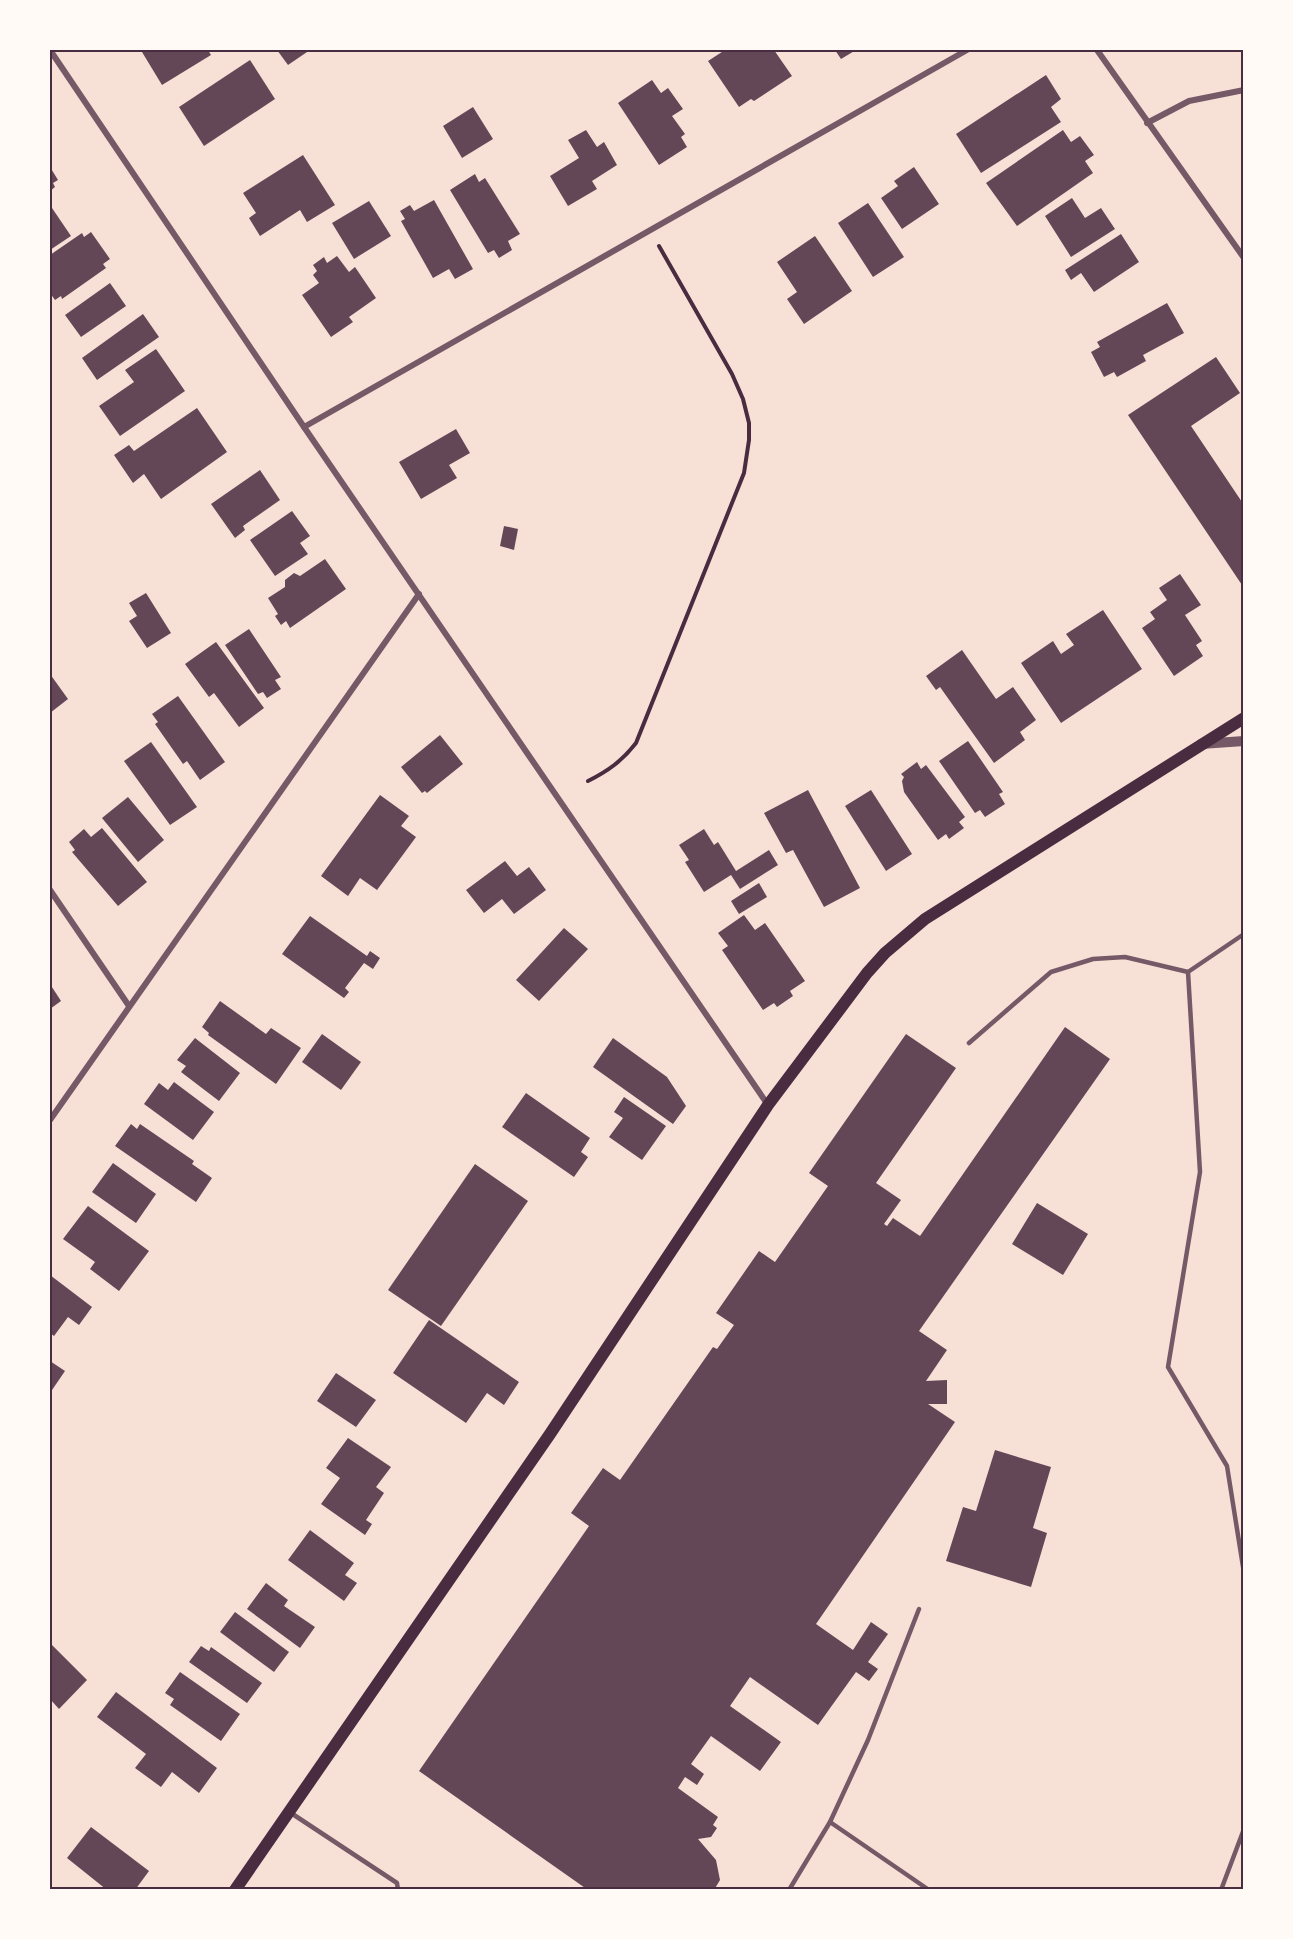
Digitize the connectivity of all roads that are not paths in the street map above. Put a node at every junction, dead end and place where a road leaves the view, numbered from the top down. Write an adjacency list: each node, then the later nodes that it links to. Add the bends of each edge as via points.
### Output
1 (50, 50): 7 (street)
2 (967, 50): 7 (street)
3 (1097, 50): 5 (street)
4 (1244, 90): 5 (street, via 1189,101)
5 (1148, 123): 6 (street)
6 (1244, 258)
7 (304, 428): 8 (street)
8 (419, 594): 15 (street); 17 (street)
9 (1244, 718): 11 (main road)
10 (1244, 741): 11 (street)
11 (1201, 744): 17 (main road, via 951,902 903,937 860,982)
12 (50, 891): 15 (street)
13 (1244, 934): 14 (lane)
14 (1188, 972): 16 (lane, via 1125,957 1093,959 1051,972); 19 (lane, via 1200,1172 1168,1366 1227,1466)
15 (129, 1006): 18 (street)
16 (969, 1043)
17 (768, 1105): 21 (main road, via 550,1434)
18 (50, 1120)
19 (1244, 1573)
20 (919, 1609): 22 (lane)
21 (289, 1811): 24 (main road); 25 (lane, via 396,1883)
22 (830, 1822): 26 (lane); 27 (lane)
23 (1244, 1829): 28 (lane)
24 (235, 1890)
25 (398, 1890)
26 (789, 1890)
27 (929, 1890)
28 (1221, 1890)

